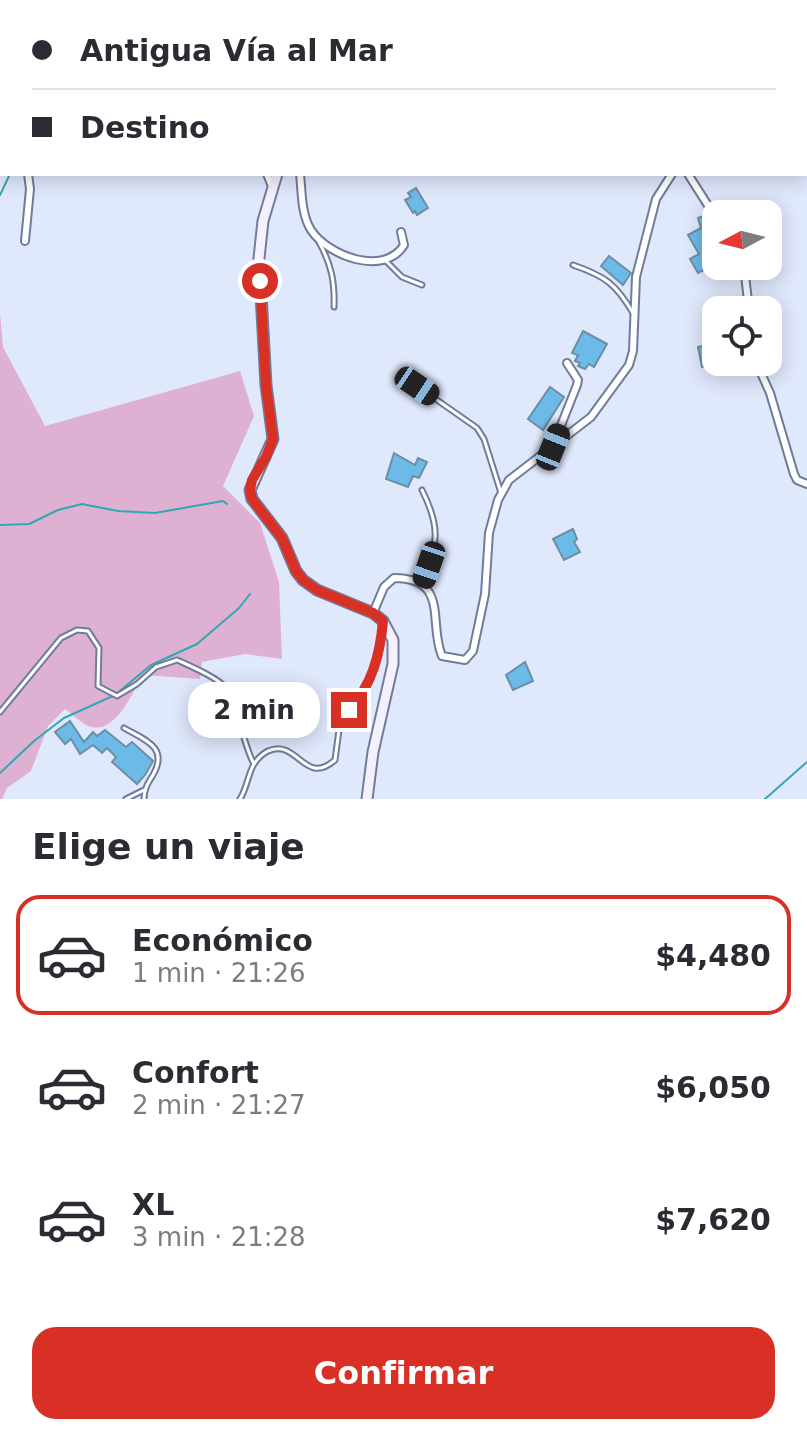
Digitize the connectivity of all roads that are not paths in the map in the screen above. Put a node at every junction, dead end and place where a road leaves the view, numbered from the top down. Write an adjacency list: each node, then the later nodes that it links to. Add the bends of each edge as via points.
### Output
1 (28, 176): 10 (street)
2 (268, 176): 7 (street)
3 (276, 176): 7 (main road)
4 (300, 176): 11 (street, via 304,211)
5 (671, 176): 16 (street, via 656,199 636,277)
6 (689, 176): 8 (street)
7 (273, 189): 25 (main road, via 259,258 273,439 250,490 252,499 282,538 303,580)
8 (705, 200)
9 (401, 232): 12 (street, via 404,245 399,254)
10 (25, 241)
11 (319, 241): 12 (street, via 332,251 366,261); 15 (lane, via 335,284)
12 (384, 259): 14 (lane, via 402,277)
13 (573, 265): 16 (lane, via 614,285)
14 (422, 285)
15 (334, 307)
16 (633, 313): 20 (street, via 629,365 591,417)
17 (567, 363): 20 (street, via 578,380)
18 (762, 376): 21 (street, via 794,474)
19 (417, 386): 23 (lane, via 477,428)
20 (553, 447): 23 (street, via 509,480)
21 (807, 484)
22 (422, 490): 24 (lane, via 435,516 435,547)
23 (501, 493): 24 (street, via 489,533 485,594 473,651 465,660 442,656 438,620)
24 (422, 584): 25 (street, via 394,578)
25 (373, 613): 26 (main road)
26 (383, 621): 29 (lane, via 371,679 343,720 335,760 316,769 283,748 262,754); 34 (main road, via 393,640 393,664)
27 (0, 712): 29 (lane, via 61,638 88,631 99,648 98,686 108,693 117,696 156,667 177,660 226,688)
28 (124, 728): 30 (lane, via 159,753 159,765)
29 (254, 764): 33 (lane)
30 (144, 790): 31 (lane); 32 (lane)
31 (126, 799)
32 (144, 799)
33 (240, 799)
34 (367, 799)

